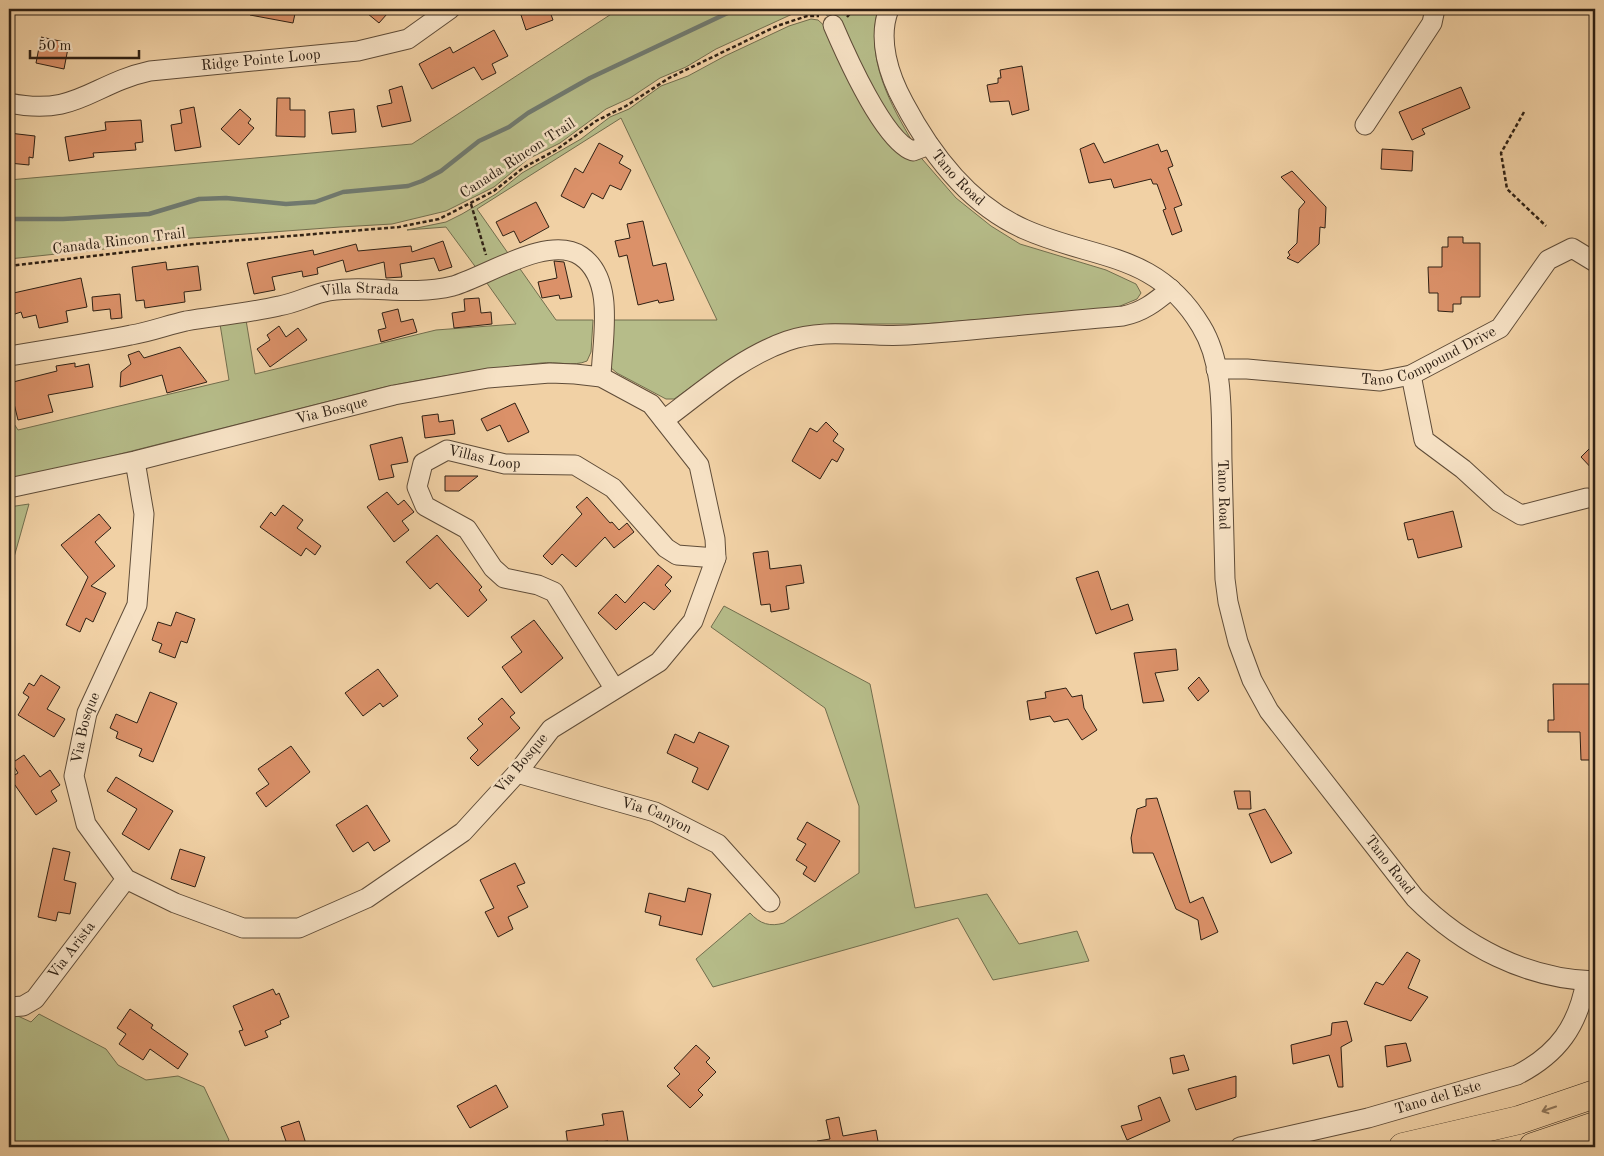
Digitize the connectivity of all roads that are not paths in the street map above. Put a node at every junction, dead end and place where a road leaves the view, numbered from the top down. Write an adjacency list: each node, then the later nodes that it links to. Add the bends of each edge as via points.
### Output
1 (450, 9): 5 (street, Ridge Pointe Loop, via 408,39 358,51 150,72 60,106 35,107)
2 (889, 9): 7 (street, Tano Road, via 885,47 892,79)
3 (1435, 9): 6 (street, via 1432,22)
4 (833, 25): 7 (street, via 857,78 902,146 913,151)
5 (9, 102)
6 (1365, 125)
7 (929, 145): 9 (street, Tano Road, via 972,194 1004,218 1026,230 1122,260 1151,274)
8 (1595, 262): 12 (street, Tano Compound Drive, via 1572,248 1548,260 1500,328)
9 (1171, 290): 11 (street, Tano Road, via 1201,326 1214,354); 14 (street, via 1148,308 1122,316 907,335 825,334 800,337 737,366)
10 (9, 356): 13 (street, Villa Strada, via 277,307 327,291 434,290 544,251 570,250 593,268 603,289)
11 (1216, 369): 12 (street, Tano Compound Drive, via 1247,368 1380,381); 23 (street, Tano Road, via 1228,602 1245,661 1269,711 1415,898 1436,919 1509,963 1537,972)
12 (1411, 375): 17 (street, via 1424,440 1499,502 1521,515)
13 (601, 377): 14 (street, Via Bosque, via 651,404); 15 (street, Via Bosque, via 558,373 521,375 404,394)
14 (664, 420): 18 (street, Via Bosque, via 699,465)
15 (135, 461): 16 (street, Via Bosque); 21 (street, Via Bosque, via 144,514 137,605 87,713 74,776 86,824)
16 (9, 488)
17 (1587, 498)
18 (716, 558): 19 (street, Via Bosque, via 693,621 659,662); 19 (street, Villas Loop, via 677,555 666,548 613,488 575,465 506,464 447,450 423,463 417,487 425,506 467,529 493,568 504,578 554,592)
19 (614, 688): 20 (street, Via Bosque, via 551,729)
20 (516, 773): 21 (street, Via Bosque, via 463,832 367,898 299,928 244,928 175,903); 22 (street, Via Canyon, via 656,812 718,844)
21 (126, 879): 24 (street, Via Arista, via 40,993 24,1006)
22 (770, 902)
23 (1591, 981): 27 (street, Tano del Este, via 1568,1033 1546,1056 1517,1075 1368,1118)
24 (9, 1007)
25 (1595, 1094): 28 (highway, one-way to 28, via 1519,1120)
26 (1595, 1126): 29 (highway)
27 (1240, 1147)
28 (1403, 1147)
29 (1533, 1147)

